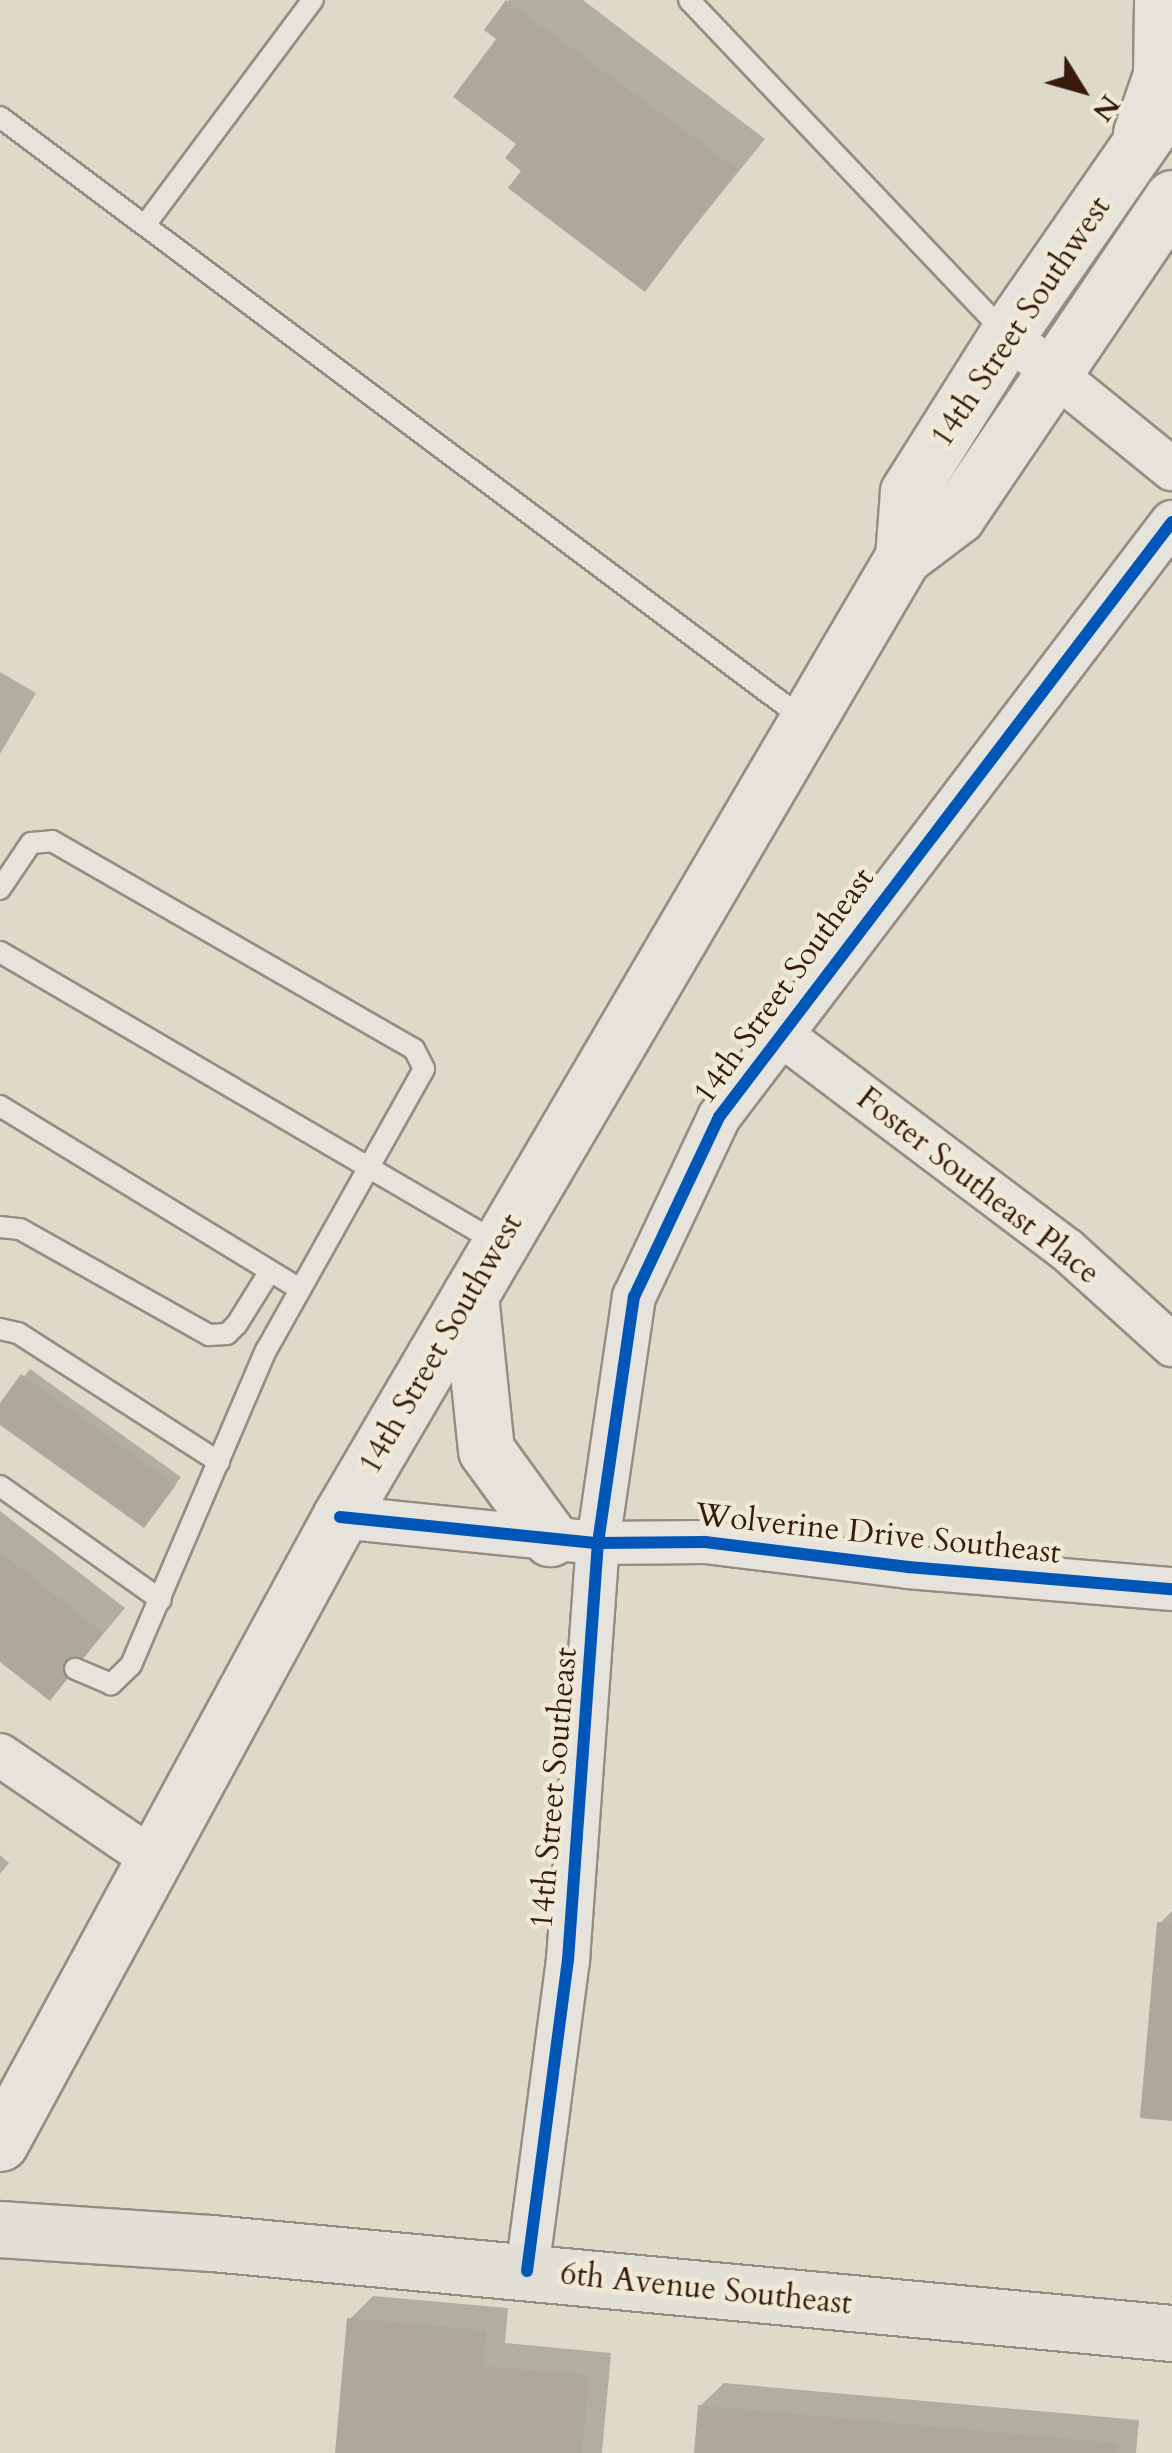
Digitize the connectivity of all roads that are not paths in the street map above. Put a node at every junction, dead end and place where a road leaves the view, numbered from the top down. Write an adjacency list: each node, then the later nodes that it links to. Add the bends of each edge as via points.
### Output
1 (313, 0): 8 (lane)
2 (689, 0): 9 (lane)
3 (1162, 0): 6 (main road, via 1161,76)
4 (1172, 98): 6 (main road, 14th Street Southwest)
5 (0, 116): 8 (lane)
6 (1135, 153): 9 (main road, 14th Street Southwest)
7 (1172, 198): 10 (main road, 14th Street Southwest)
8 (145, 225): 14 (lane)
9 (1007, 335): 10 (street); 13 (main road, 14th Street Southwest, via 908,492)
10 (1056, 376): 11 (street); 13 (main road, 14th Street Southwest, via 957,516)
11 (1172, 468)
12 (1172, 522): 17 (street, 14th Street Southeast)
13 (903, 558): 14 (main road, 14th Street Southwest)
14 (805, 720): 21 (main road, 14th Street Southwest)
15 (0, 888): 19 (lane, via 32,843 52,841 414,1048 424,1069)
16 (0, 952): 19 (lane)
17 (779, 1033): 26 (street, Foster Southeast Place, via 1067,1250); 30 (street, 14th Street Southeast, via 719,1117 634,1297)
18 (0, 1106): 22 (lane)
19 (370, 1168): 21 (lane); 23 (lane)
20 (0, 1226): 22 (lane, via 20,1229 209,1335 227,1334 237,1324)
21 (500, 1244): 24 (main road, 14th Street Southwest)
22 (270, 1271): 23 (lane)
23 (300, 1289): 27 (lane)
24 (470, 1295): 29 (main road, 14th Street Southwest); 30 (main road, via 486,1450)
25 (0, 1328): 27 (lane, via 18,1333)
26 (1172, 1345)
27 (219, 1462): 32 (lane)
28 (0, 1486): 32 (lane)
29 (340, 1517): 30 (street, Wolverine Drive Southeast); 35 (main road, 14th Street Southwest)
30 (574, 1541): 31 (street, Wolverine Drive Southeast, via 706,1542); 38 (street, 14th Street Southeast, via 568,1960)
31 (1172, 1589)
32 (161, 1600): 33 (lane, via 122,1677 98,1683)
33 (75, 1669)
34 (0, 1755): 35 (street)
35 (154, 1860): 36 (main road, 14th Street Southwest)
36 (0, 2143)
37 (0, 2229): 38 (main road, 6th Avenue Southeast)
38 (527, 2271): 39 (main road, 6th Avenue Southeast)
39 (1172, 2333)

